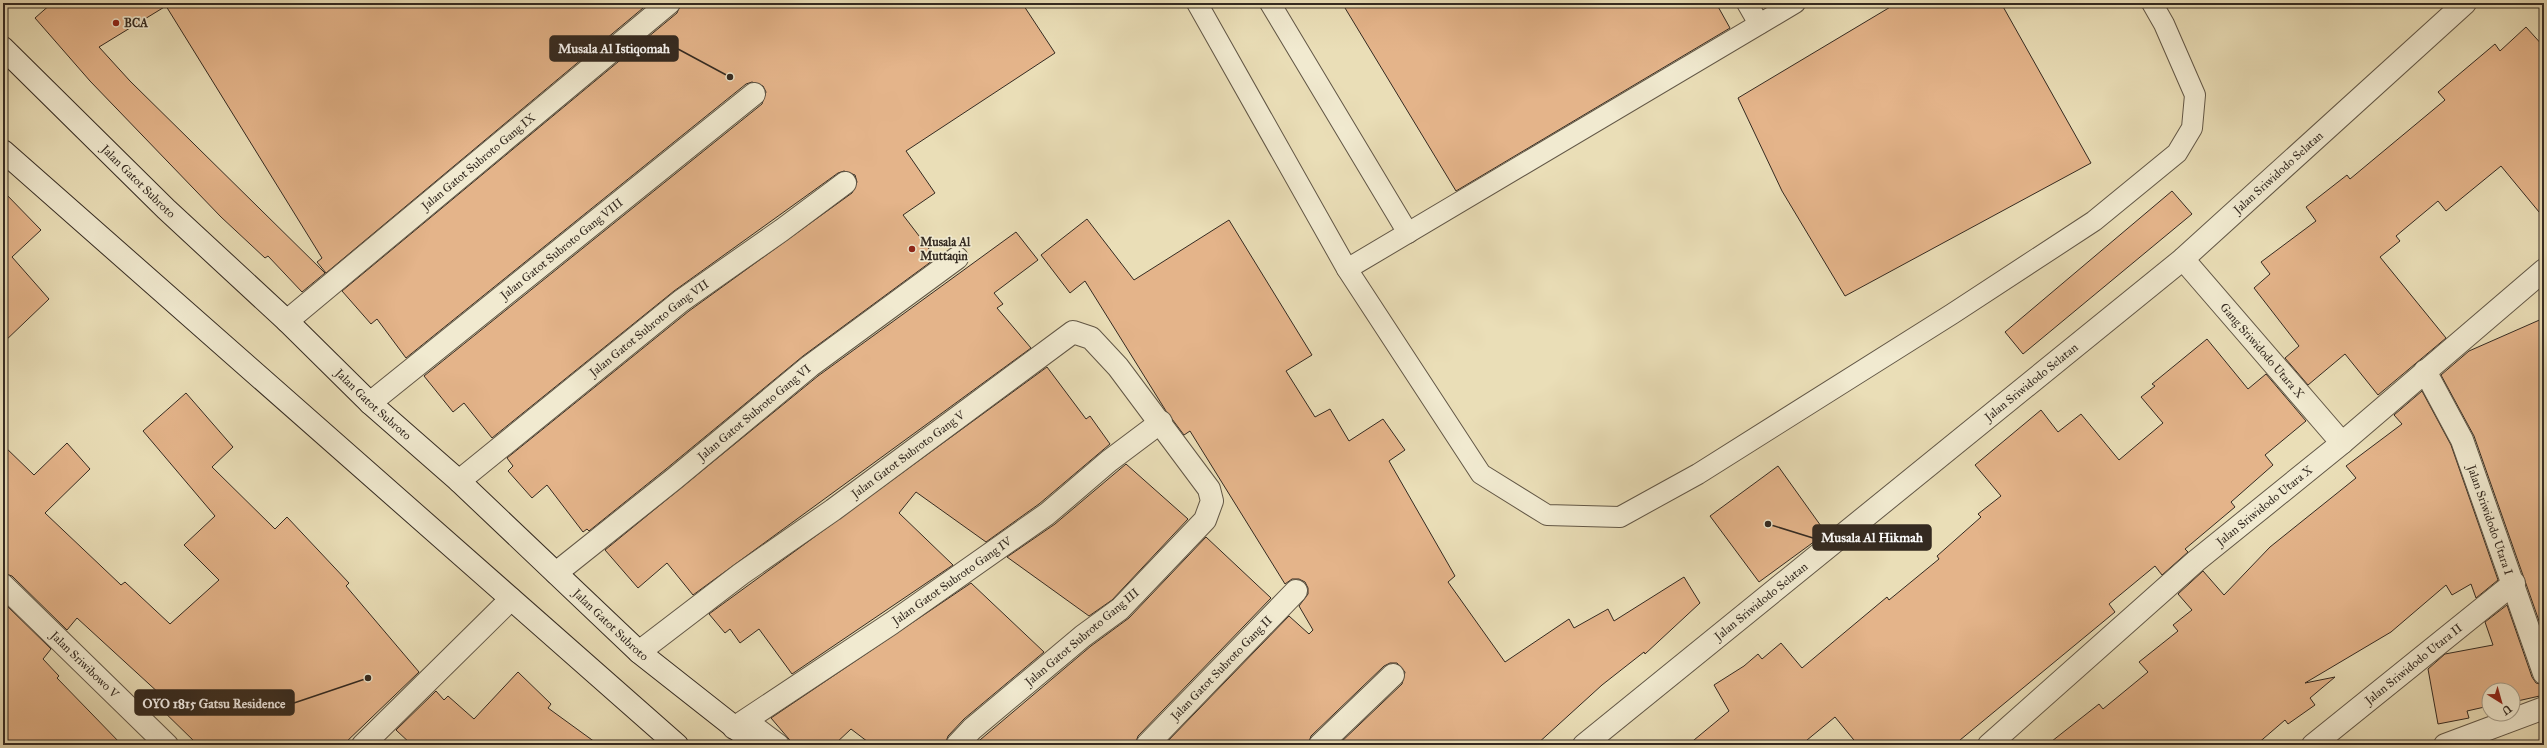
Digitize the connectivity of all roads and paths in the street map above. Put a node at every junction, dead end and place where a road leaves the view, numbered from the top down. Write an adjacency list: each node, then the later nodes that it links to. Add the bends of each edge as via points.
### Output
1 (669, 3): 18 (street, Jalan Gatot Subroto Gang IX)
2 (1197, 3): 16 (lane)
3 (1270, 3): 13 (lane)
4 (1747, 3): 8 (lane)
5 (1795, 3): 8 (lane)
6 (2152, 3): 16 (lane, via 2195,95 2192,128 2177,153 2094,221 1952,314 1698,474 1620,517 1547,515 1481,474)
7 (2465, 3): 15 (street, Jalan Sriwidodo Selatan)
8 (1759, 24): 13 (lane)
9 (3, 48): 18 (street, Jalan Gatot Subroto, via 166,208)
10 (754, 94): 20 (street, Jalan Gatot Subroto Gang VIII)
11 (3, 151): 28 (street)
12 (845, 183): 23 (street, Jalan Gatot Subroto Gang VII, via 681,301)
13 (1408, 233): 16 (lane)
14 (957, 258): 24 (street, Jalan Gatot Subroto Gang VI, via 810,366)
15 (2183, 259): 22 (street, Gang Sriwidodo Utara X); 42 (street, Jalan Sriwidodo Selatan)
16 (1347, 269)
17 (2544, 270): 19 (street, Jalan Sriwidodo Utara X)
18 (287, 321): 20 (street, Jalan Gatot Subroto)
19 (2425, 371): 22 (street, Jalan Sriwidodo Utara X); 25 (street, Jalan Sriwidodo Utara I, via 2462,440)
20 (370, 403): 23 (street, Jalan Gatot Subroto)
21 (1161, 422): 29 (street, Jalan Gatot Subroto Gang V, via 1118,367 1091,338 1073,332 833,510 741,574); 33 (street, Jalan Gatot Subroto Gang IV, via 1035,522 898,619); 39 (street, Jalan Gatot Subroto Gang III, via 1209,489 1212,501 1205,520 1120,609 1083,636 972,729)
22 (2342, 443): 43 (street, Jalan Sriwidodo Utara X, via 2196,560)
23 (459, 481): 24 (street, Jalan Gatot Subroto)
24 (556, 573): 29 (street, Jalan Gatot Subroto)
25 (2514, 583): 30 (street, Jalan Sriwidodo Utara I); 44 (street, Jalan Sriwidodo Utara II)
26 (3, 585): 34 (street, Jalan Sriwibowo V)
27 (1296, 591): 40 (street, Jalan Gatot Subroto Gang II)
28 (511, 599): 35 (street); 36 (street)
29 (639, 652): 33 (street, Jalan Gatot Subroto)
30 (2544, 673)
31 (1393, 675): 41 (street)
32 (2544, 708): 45 (street)
33 (740, 725): 37 (street, Jalan Gatot Subroto); 38 (street)
34 (166, 745)
35 (363, 745)
36 (677, 745)
37 (757, 745)
38 (778, 745)
39 (957, 745)
40 (1147, 745)
41 (1320, 745)
42 (1584, 745)
43 (1989, 745)
44 (2312, 745)
45 (2445, 745)

